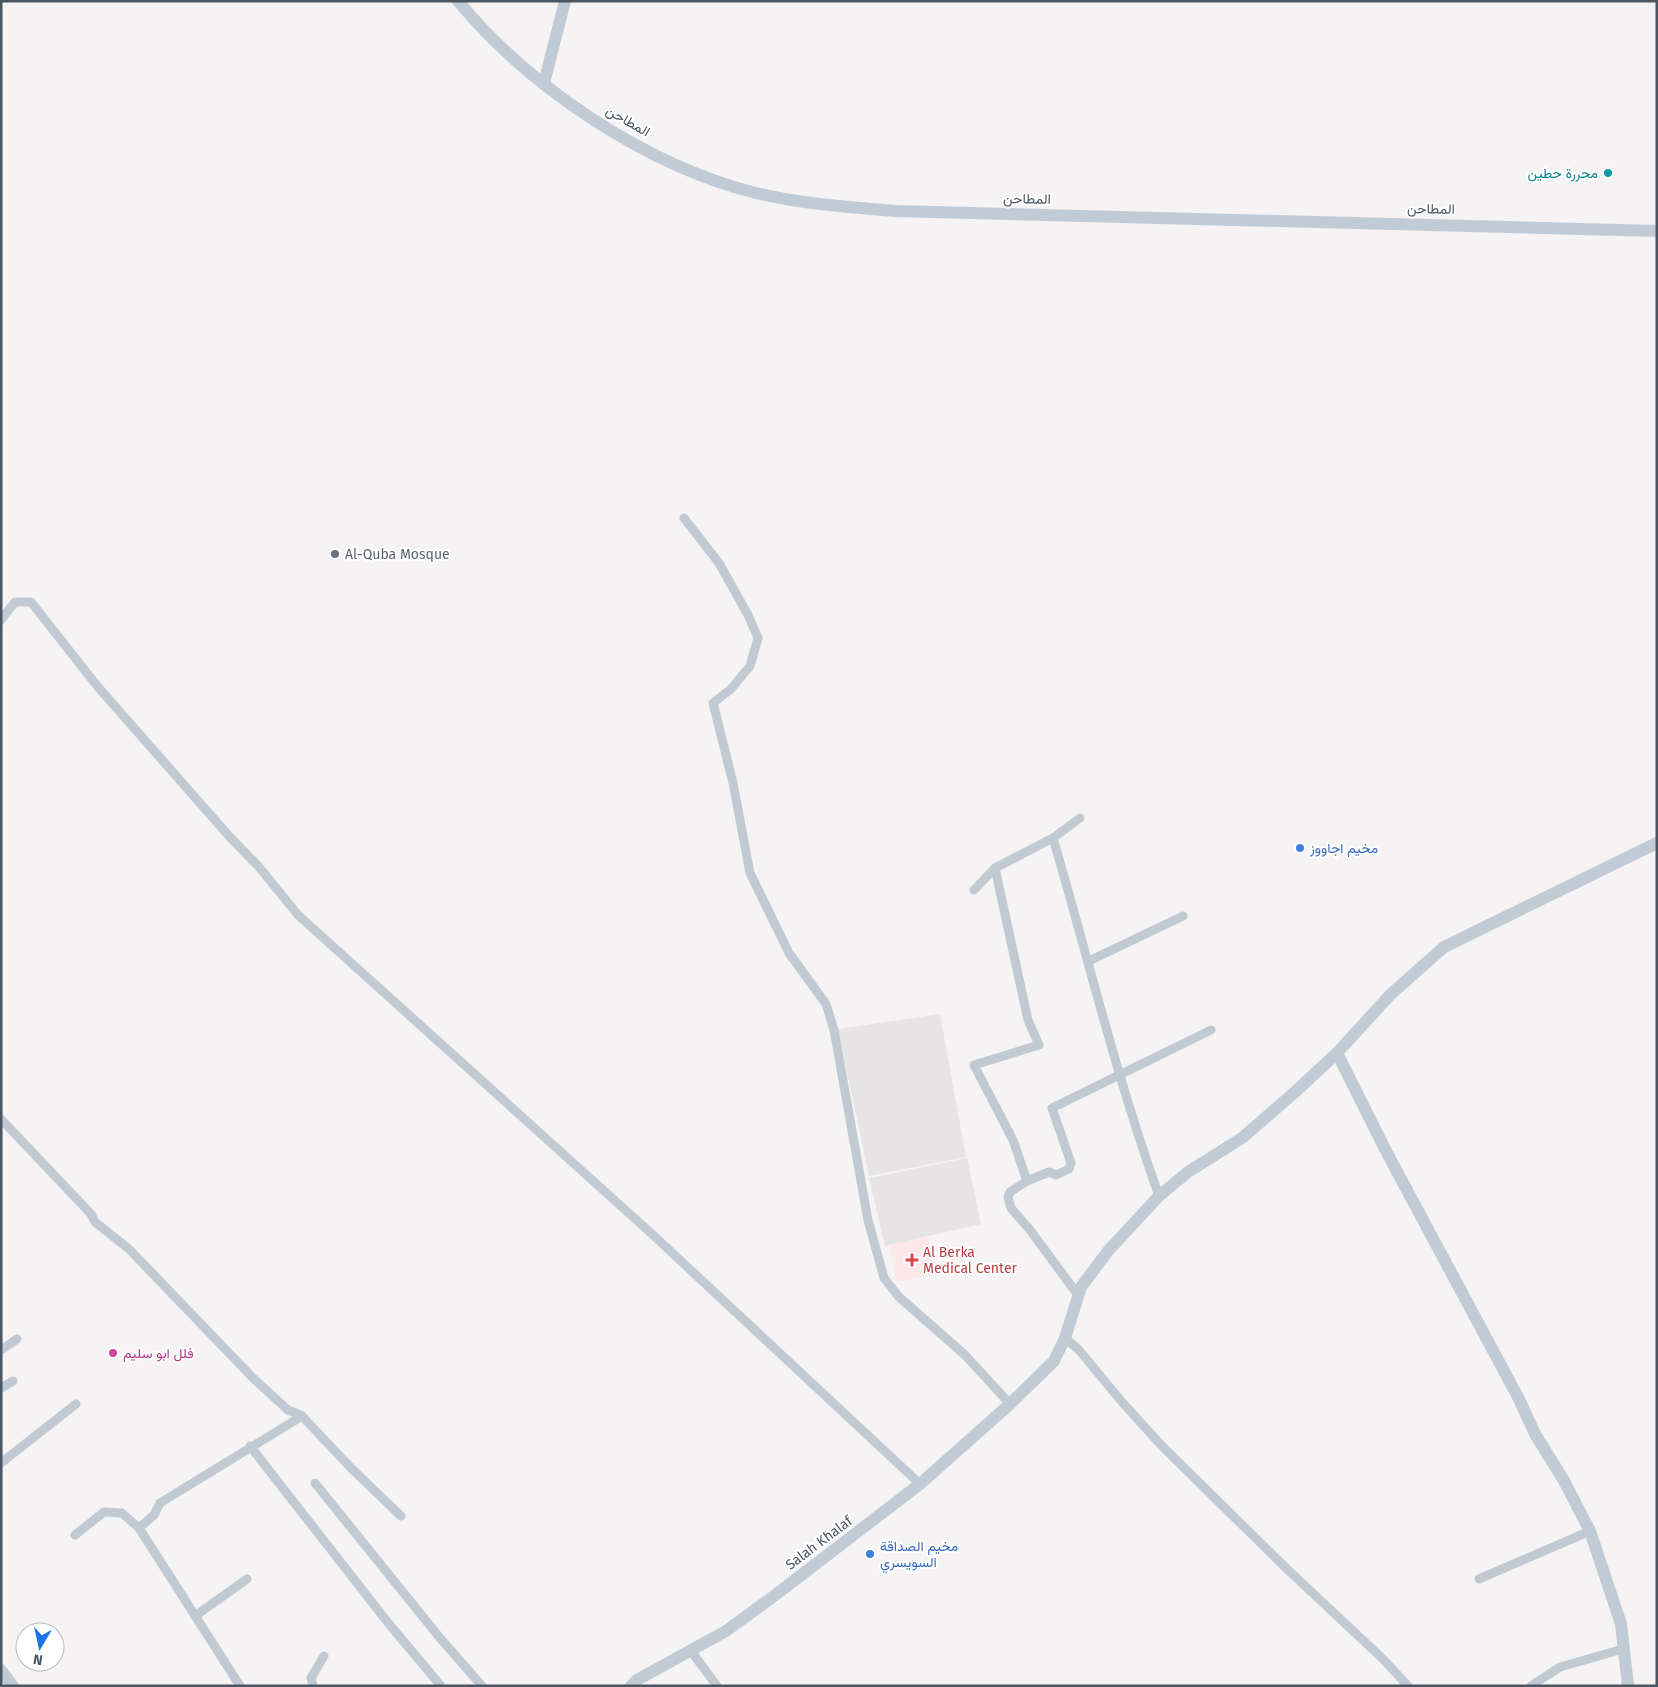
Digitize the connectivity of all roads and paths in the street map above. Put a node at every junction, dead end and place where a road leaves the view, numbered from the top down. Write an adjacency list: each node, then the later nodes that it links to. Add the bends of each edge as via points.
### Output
1 (458, 1): 3 (street, المطاحن, via 502,48)
2 (565, 1): 3 (street)
3 (544, 83): 4 (street, المطاحن, via 610,129 674,163 755,192 810,204 894,211)
4 (1657, 231)
5 (684, 518): 27 (street, via 718,563 758,638 750,666 731,689 713,703 733,783 750,873 789,953 826,1004 834,1030 868,1220 884,1278 899,1296 965,1355)
6 (1, 620): 32 (street, via 15,602 31,602 98,687 298,914 652,1234)
7 (1080, 818): 8 (street)
8 (1053, 838): 10 (street); 13 (street)
9 (1657, 843): 15 (street, Salah Khalaf, via 1444,947 1390,995)
10 (995, 868): 11 (street); 18 (street, via 1028,1020 1039,1045 974,1065 1013,1140)
11 (974, 890)
12 (1183, 916): 13 (street)
13 (1089, 961): 16 (street)
14 (1211, 1030): 16 (street)
15 (1337, 1053): 19 (street, Salah Khalaf, via 1242,1138 1188,1172); 35 (street, via 1535,1434)
16 (1119, 1075): 18 (street, via 1052,1108 1071,1163 1069,1169 1056,1175 1049,1172); 19 (street)
17 (1, 1119): 28 (street, via 95,1222 129,1249 253,1378 288,1410)
18 (1028, 1181): 20 (street, via 1010,1192 1011,1208)
19 (1159, 1196): 20 (street, Salah Khalaf, via 1108,1251)
20 (1078, 1295): 21 (street, Salah Khalaf)
21 (1065, 1338): 27 (street, Salah Khalaf, via 1054,1361); 51 (street, via 1162,1446)
22 (18, 1339): 23 (street)
23 (1, 1350)
24 (13, 1381): 25 (street)
25 (1, 1388)
26 (76, 1404): 30 (street)
27 (1010, 1404): 32 (street, Salah Khalaf)
28 (302, 1416): 29 (street); 33 (street)
29 (250, 1446): 34 (street, via 160,1503 154,1515); 47 (street)
30 (1, 1463)
31 (315, 1482): 48 (street)
32 (920, 1484): 41 (street, Salah Khalaf, via 726,1631)
33 (401, 1516)
34 (139, 1528): 36 (street, via 122,1514 104,1512); 39 (street)
35 (1590, 1531): 38 (street); 40 (street, via 1621,1624)
36 (75, 1535)
37 (246, 1579): 39 (street)
38 (1479, 1579)
39 (195, 1616): 45 (street)
40 (1623, 1649): 52 (street, via 1560,1667); 53 (street)
41 (691, 1651): 49 (street, Salah Khalaf); 50 (street)
42 (324, 1656): 46 (street, via 311,1678)
43 (1, 1670): 44 (street)
44 (13, 1686)
45 (240, 1686)
46 (313, 1686)
47 (441, 1686)
48 (482, 1686)
49 (631, 1686)
50 (717, 1686)
51 (1408, 1686)
52 (1531, 1686)
53 (1628, 1686)

